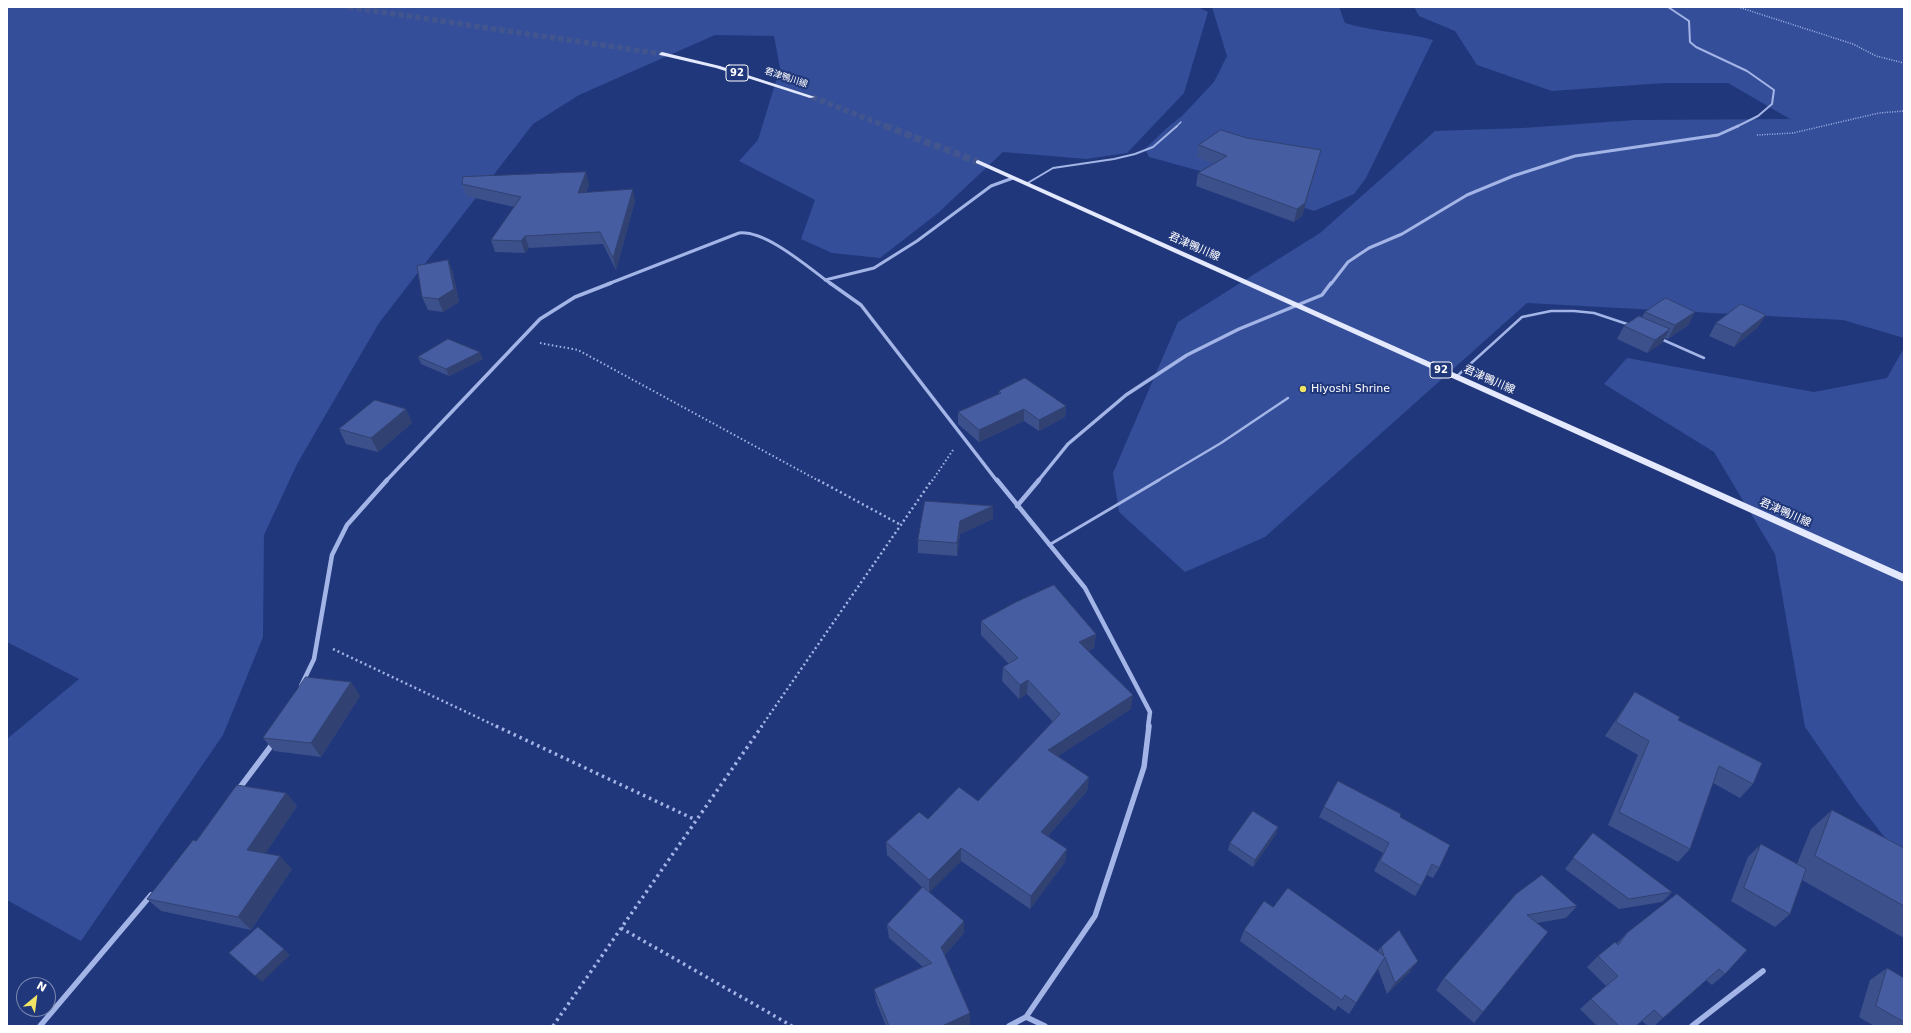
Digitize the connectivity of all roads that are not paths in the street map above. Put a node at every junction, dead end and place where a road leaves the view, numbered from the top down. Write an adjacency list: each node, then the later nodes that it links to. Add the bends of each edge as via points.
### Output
1 (1668, 7): 14 (street, via 1689,21 1690,42 1698,49 1744,69 1774,90 1772,104 1758,116 1718,135 1575,156 1474,192 1402,234 1369,248 1348,262 1322,295 1239,329 1187,355 1126,395 1068,444)
2 (662, 54): 3 (main road, 君津鴨川線 / 92, via 718,67)
3 (812, 96)
4 (1181, 122): 7 (lane, via 1153,147 1141,152 1114,159 1053,168)
5 (978, 162): 6 (main road, 君津鴨川線 / 92)
6 (1013, 178): 7 (main road, 君津鴨川線 / 92); 8 (street, via 991,186 917,241 874,268)
7 (1026, 184): 12 (main road, 君津鴨川線 / 92)
8 (825, 280): 14 (street, via 861,305); 17 (street, via 767,239 748,232 739,233 576,297 540,319 347,525 332,555 314,659)
9 (1633, 326): 12 (lane, via 1594,313 1574,311 1550,311 1522,318)
10 (1660, 338): 11 (lane)
11 (1704, 358)
12 (1456, 377): 16 (main road, 君津鴨川線 / 92)
13 (1288, 398): 15 (lane, via 1220,443)
14 (1017, 506): 15 (street)
15 (1049, 545): 22 (street, via 1085,588 1150,712 1144,767 1095,916)
16 (1904, 578)
17 (298, 692)
18 (276, 739): 19 (street)
19 (232, 797)
20 (152, 894): 23 (street)
21 (1763, 971): 26 (street)
22 (1026, 1017): 24 (street); 25 (street)
23 (40, 1026)
24 (1009, 1026)
25 (1045, 1026)
26 (1692, 1026)

